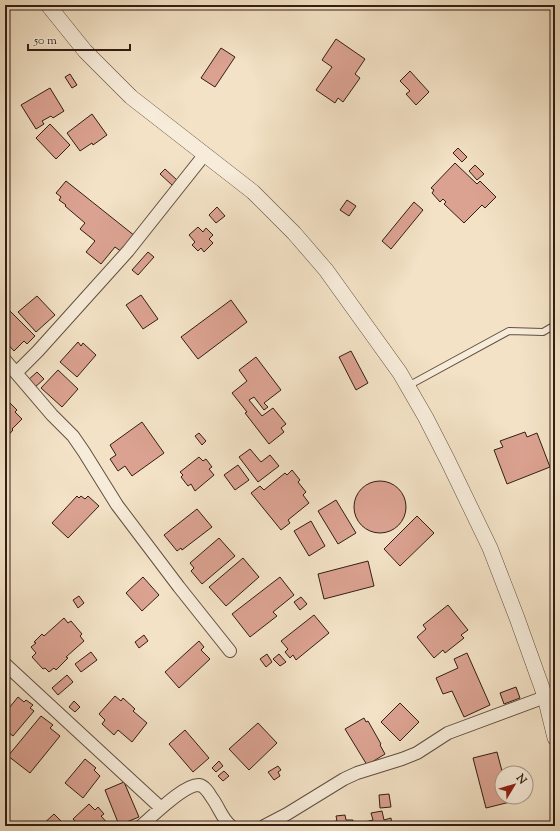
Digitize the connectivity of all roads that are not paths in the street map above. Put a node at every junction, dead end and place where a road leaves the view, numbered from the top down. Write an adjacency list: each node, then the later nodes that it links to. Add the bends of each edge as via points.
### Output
1 (48, 5): 2 (street, via 85,51 131,97)
2 (205, 154): 5 (street, via 128,251); 6 (street, via 253,192 294,233 326,270)
3 (555, 325): 6 (lane, via 543,332 509,330)
4 (5, 360): 5 (street)
5 (16, 372): 7 (street, via 73,436 117,505)
6 (408, 386): 9 (street, via 490,548)
7 (230, 652)
8 (5, 664): 11 (street)
9 (545, 697): 10 (street); 14 (street, via 448,733 417,753 357,773)
10 (555, 738)
11 (161, 808): 12 (street); 13 (street, via 190,787 200,785 215,801)
12 (141, 826)
13 (231, 826)
14 (264, 826)

